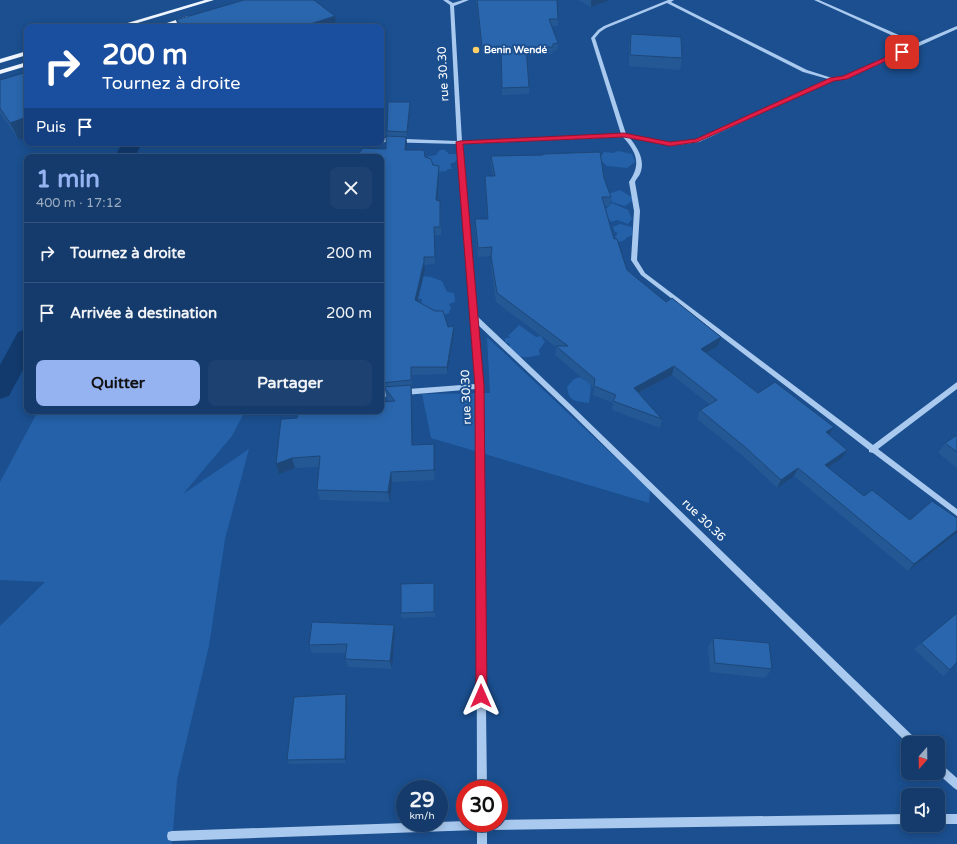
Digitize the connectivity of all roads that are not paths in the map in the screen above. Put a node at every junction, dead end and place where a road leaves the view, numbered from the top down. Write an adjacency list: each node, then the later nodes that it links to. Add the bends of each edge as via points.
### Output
1 (211, 0): 8 (main road)
2 (445, 0): 6 (street)
3 (467, 0): 6 (street)
4 (816, 0): 11 (street)
5 (670, 1): 16 (street, via 805,71); 17 (street, via 605,27 593,38)
6 (452, 5): 19 (street, rue 30.30)
7 (192, 17): 9 (main road)
8 (127, 24)
9 (168, 24)
10 (957, 27): 11 (street)
11 (917, 45): 16 (street, via 844,78)
12 (24, 54): 13 (main road)
13 (0, 61)
14 (24, 65): 15 (main road)
15 (0, 72)
16 (832, 80): 17 (street, via 697,140 670,144)
17 (624, 135): 19 (street); 24 (street, via 640,160 638,173 632,182 637,211 634,260 643,274)
18 (384, 140): 19 (street)
19 (460, 142): 20 (street, rue 30.30)
20 (474, 317): 22 (street, rue 30.30); 26 (street, rue 30.36)
21 (957, 385): 24 (street)
22 (479, 386): 23 (street); 28 (street, rue 30.30)
23 (384, 394)
24 (872, 450): 25 (street)
25 (957, 513)
26 (907, 736)
27 (945, 774): 29 (street)
28 (482, 780)
29 (957, 785)
30 (901, 819): 33 (street)
31 (945, 819): 32 (street)
32 (957, 819)
33 (508, 824)
34 (456, 825): 36 (street)
35 (482, 832): 37 (street)
36 (172, 836)
37 (482, 844)

